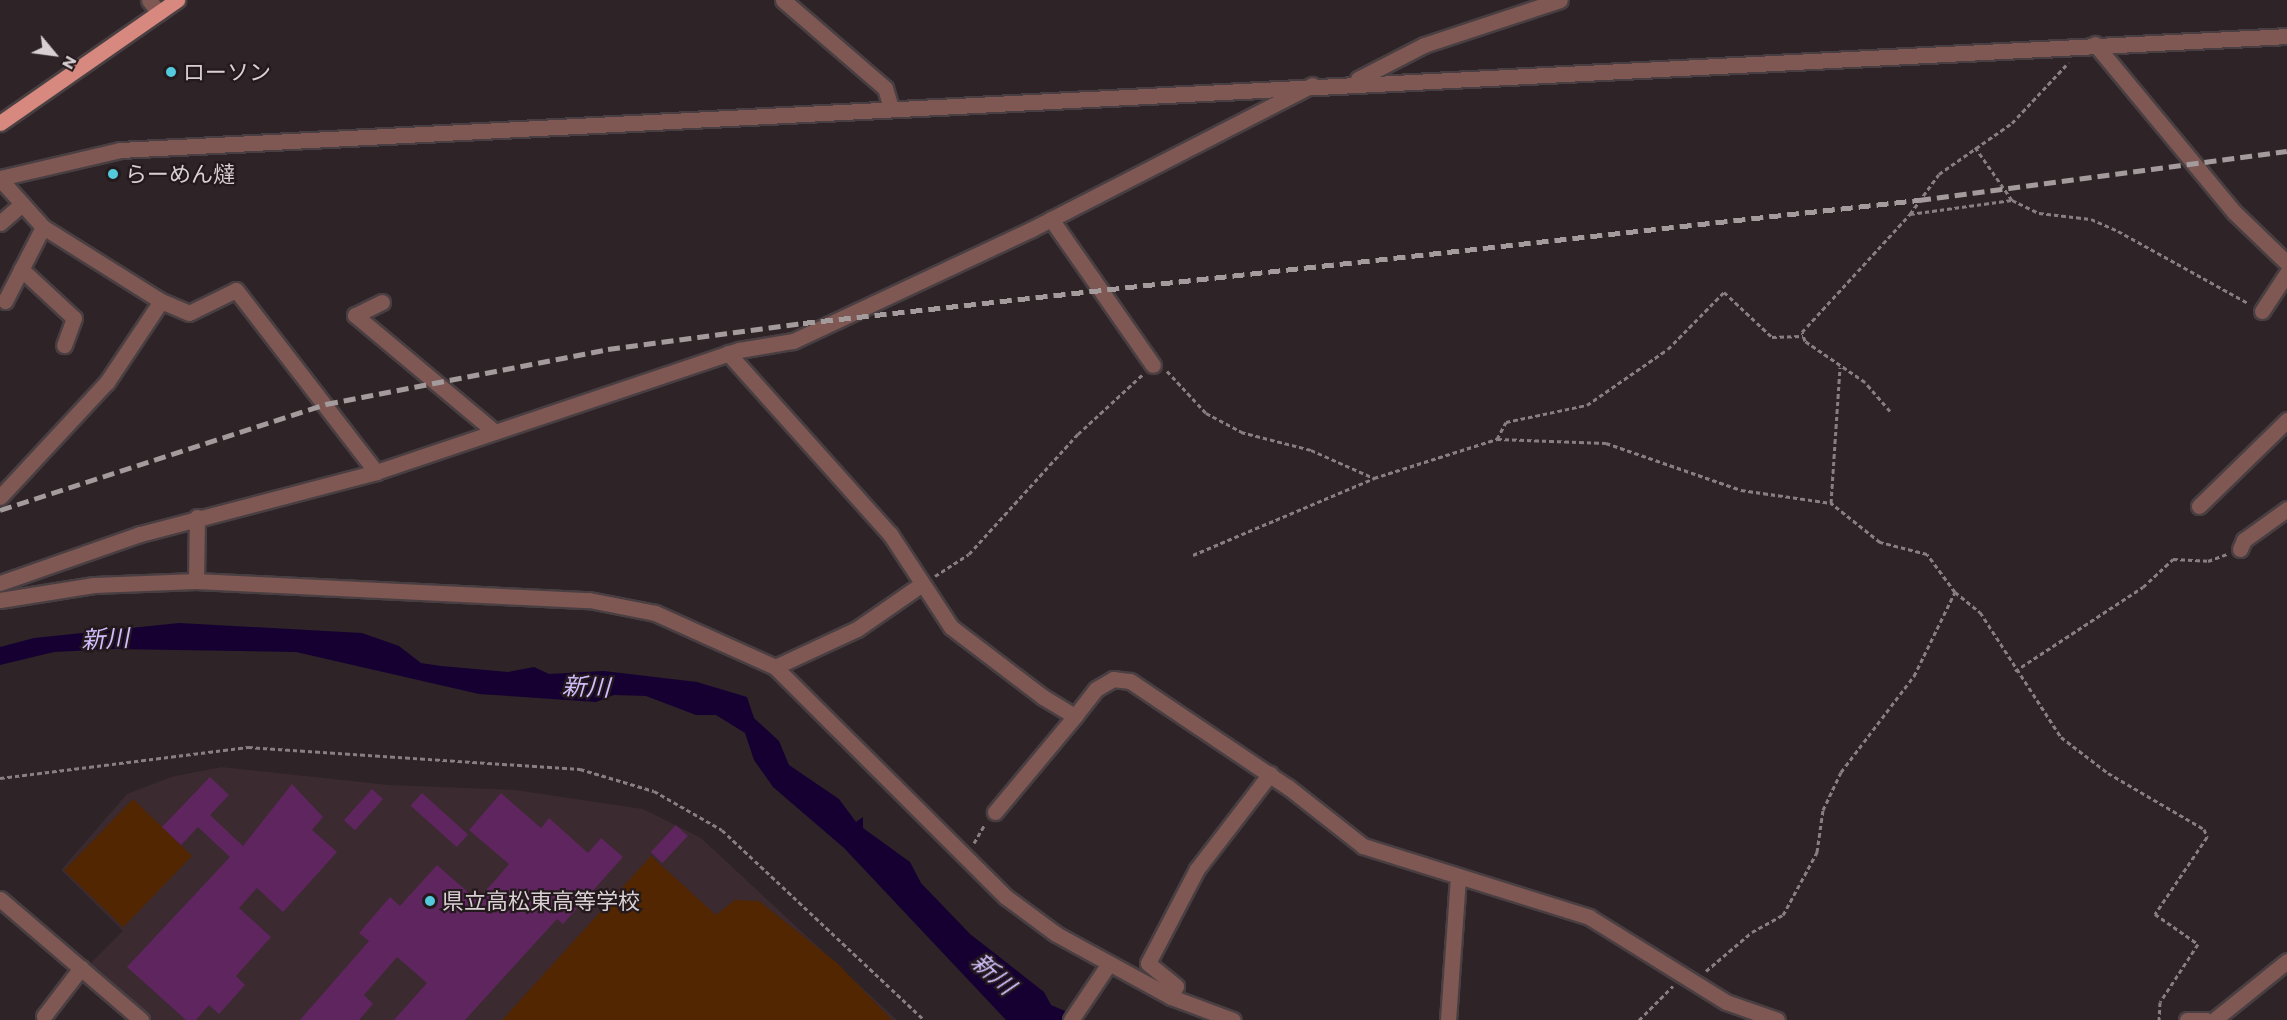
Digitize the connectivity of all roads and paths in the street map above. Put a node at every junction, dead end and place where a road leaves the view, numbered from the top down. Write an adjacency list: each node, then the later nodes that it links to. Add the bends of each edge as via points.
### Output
1 (150, 0): 5 (street)
2 (177, 0): 5 (main road)
3 (783, 0): 11 (street, via 885,88)
4 (1560, 0): 9 (street, via 1424,45)
5 (159, 13): 12 (main road)
6 (2287, 36): 7 (street)
7 (2095, 44): 8 (street); 21 (street, via 2234,212)
8 (2079, 45): 9 (street); 13 (path, via 2060,77 2012,123)
9 (1353, 82): 10 (street)
10 (1312, 85): 11 (street); 18 (street)
11 (891, 108): 14 (street, via 120,150)
12 (0, 123)
13 (1976, 147): 15 (path); 17 (path, via 1939,174)
14 (0, 178): 16 (street)
15 (2012, 200): 17 (path); 27 (path, via 2039,213 2091,219)
16 (22, 204): 19 (street); 20 (street)
17 (1910, 214): 28 (path)
18 (1051, 219): 30 (street, via 793,340); 31 (street)
19 (0, 223)
20 (43, 227): 22 (street); 25 (street)
21 (2287, 263)
22 (21, 269): 24 (street); 29 (street, via 74,318)
23 (2287, 273): 27 (street)
24 (5, 301)
25 (161, 301): 37 (street, via 189,313 236,290); 39 (street, via 107,382)
26 (382, 302): 35 (street, via 355,315)
27 (2262, 311)
28 (1803, 336): 32 (path); 36 (path, via 1772,337 1724,292 1668,349 1595,399 1506,422)
29 (64, 345)
30 (728, 354): 35 (street); 48 (street, via 890,534)
31 (1153, 365): 38 (path, via 1162,366 1206,413 1241,432 1311,450); 48 (path, via 1078,434 969,554)
32 (1840, 367): 33 (path, via 1864,382); 40 (path)
33 (1890, 411)
34 (2287, 420): 41 (street)
35 (495, 432): 37 (street)
36 (1497, 439): 38 (path); 40 (path, via 1606,443 1741,490)
37 (376, 472): 43 (street)
38 (1374, 478): 45 (path)
39 (0, 497)
40 (1831, 503): 49 (path, via 1880,542 1927,554)
41 (2199, 506)
42 (2287, 509): 44 (street, via 2244,540)
43 (197, 517): 46 (street); 47 (street)
44 (2240, 549): 52 (path, via 2208,561 2173,559 2143,587)
45 (1193, 555)
46 (196, 581): 50 (street, via 94,585); 51 (street, via 620,603 693,626)
47 (0, 583)
48 (922, 584): 51 (street, via 857,629); 53 (street, via 951,627)
49 (1955, 592): 52 (path, via 1980,612); 63 (path, via 1914,676 1841,772 1823,810 1817,852 1783,915)
50 (0, 600)
51 (776, 667): 61 (street, via 1006,897)
52 (2015, 670): 73 (path, via 2061,737 2084,757 2204,829 2207,837 2155,914 2198,944 2160,1002)
53 (1074, 716): 54 (street, via 1096,688 1113,679 1130,681); 56 (street)
54 (1270, 774): 58 (street, via 1363,846); 64 (street, via 1197,869 1148,963 1176,986)
55 (0, 778): 67 (path, via 248,747 580,769 654,791 722,830)
56 (995, 812): 57 (path, via 973,839)
57 (980, 854)
58 (1458, 878): 63 (street, via 1589,918); 70 (street)
59 (0, 899): 62 (street)
60 (2287, 961): 76 (street)
61 (1108, 966): 64 (street); 68 (street)
62 (81, 968): 65 (street); 66 (street)
63 (1690, 980): 71 (path, via 1675,984); 72 (street, via 1726,1002)
64 (1171, 997): 69 (street)
65 (44, 1016)
66 (141, 1020)
67 (924, 1020)
68 (1071, 1020)
69 (1233, 1020)
70 (1448, 1020)
71 (1640, 1020)
72 (1777, 1020)
73 (2159, 1020)
74 (2187, 1020): 75 (street)
75 (2206, 1020)
76 (2214, 1020)

